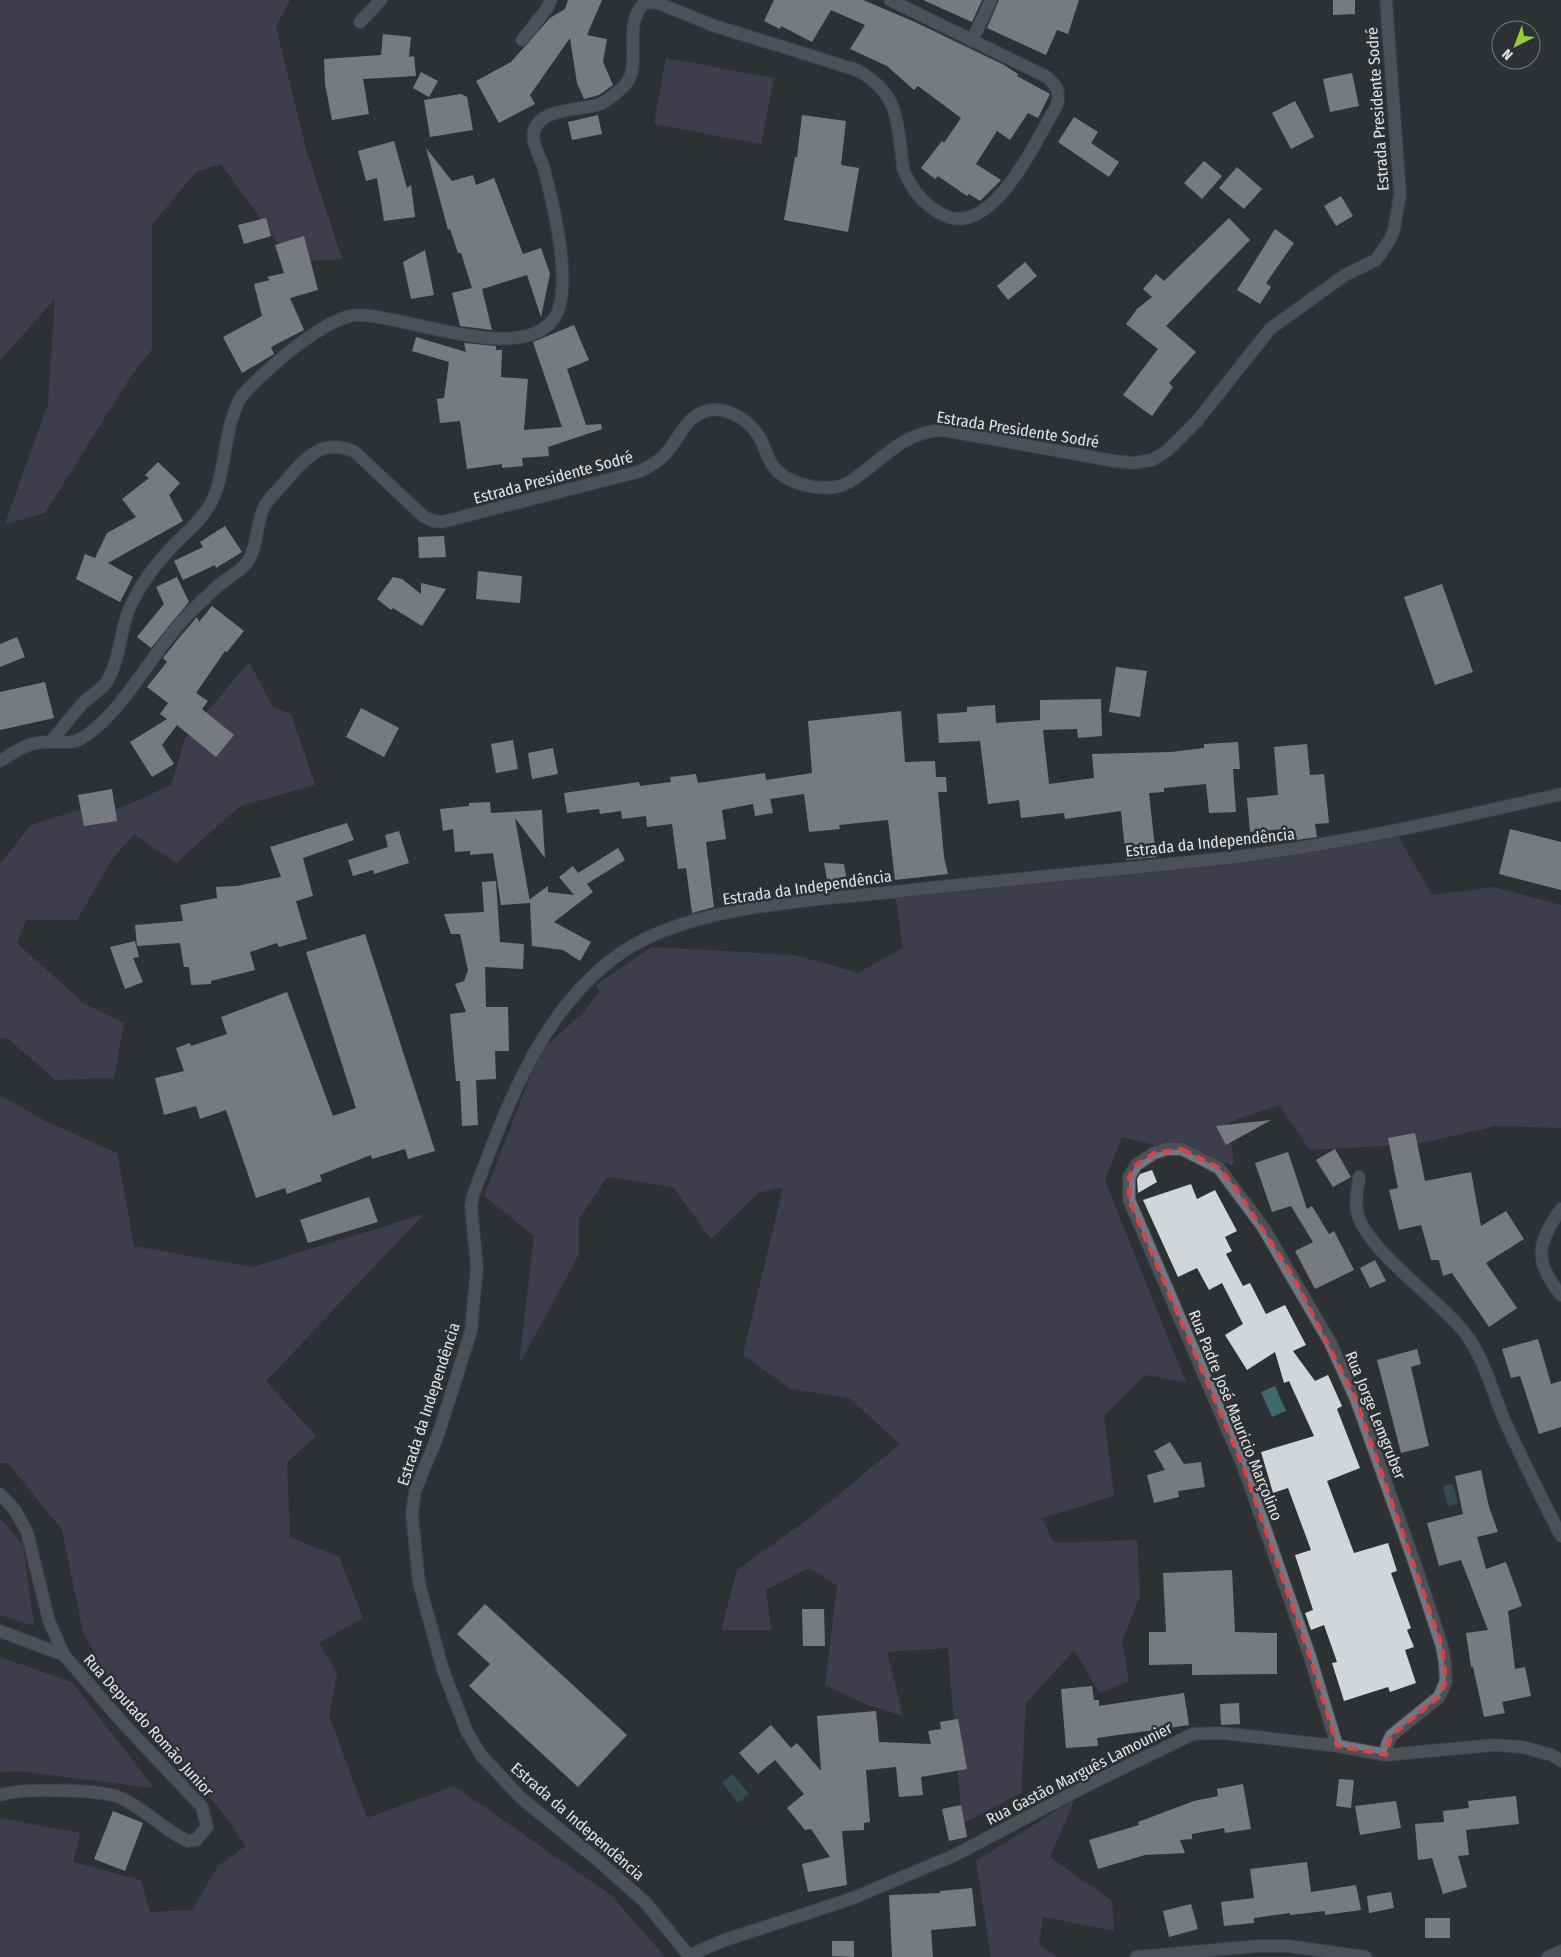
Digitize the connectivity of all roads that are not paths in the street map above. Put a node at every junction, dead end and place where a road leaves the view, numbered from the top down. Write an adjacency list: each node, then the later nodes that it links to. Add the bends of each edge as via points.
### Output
1 (381, 0): 6 (street)
2 (550, 0): 7 (street)
3 (890, 0): 8 (street)
4 (991, 0): 8 (street)
5 (1386, 0): 9 (street, Estrada Presidente Sodré, via 1400,194 1394,230 1389,240 1376,260 1345,275 1270,328 1197,421 1167,451 1152,460 1134,463 1114,461 943,430 926,430 912,436 849,483 816,487 786,477 773,467 757,432 744,420 718,410 706,411 692,419 660,459 641,471 442,522 423,516 355,452 338,448 320,450 308,456 264,506 248,562 183,620 122,702 83,738 66,744)
6 (360, 22)
7 (522, 40)
8 (972, 41): 9 (street, via 1048,77 1056,85 1060,97 1005,191 981,214 960,218 943,216 915,192 904,170 899,126 890,100 868,76 712,25 658,3 645,2 638,9 634,21 632,75 627,84 600,104 542,118 534,129 533,141 553,200 562,271 559,312 551,323 539,334 518,338 482,338 358,315 332,323 300,344 241,397 219,485 210,506 142,585 128,611 106,683)
9 (51, 742): 10 (street, Estrada Presidente Sodré, via 22,748)
10 (0, 761)
11 (1561, 794): 25 (street, Estrada da Independência, via 1407,830 1293,849 780,904 688,922 621,952 577,992 550,1028 531,1057 500,1123 473,1195 476,1267 471,1331 438,1435 415,1491 412,1514 418,1583 443,1670 467,1732 481,1755 521,1798 646,1903)
12 (1143, 1160): 20 (street, Rua Padre José Mauricio Marçolino, via 1128,1178 1129,1200 1243,1466 1310,1657); 21 (street, Rua Jorge Lemgruber, via 1160,1151 1182,1149 1219,1168 1294,1276 1356,1398 1442,1646 1446,1681 1439,1697 1391,1736)
13 (1359, 1177): 17 (street, via 1357,1212 1367,1231 1384,1254 1465,1333 1481,1360 1520,1456)
14 (1561, 1209): 15 (street, via 1548,1227 1541,1247 1543,1270)
15 (1561, 1296)
16 (0, 1494): 19 (street, Rua Deputado Romão Junior, via 15,1510 27,1532 50,1621)
17 (1561, 1536)
18 (0, 1631): 19 (street)
19 (64, 1654): 23 (street, Rua Deputado Romão Junior, via 202,1807 207,1827 196,1840 188,1841 120,1797 47,1790 13,1791)
20 (1337, 1746): 21 (street, Rua Gastão Marguês Lamounier); 25 (street, Rua Gastão Marguês Lamounier, via 1222,1733 1193,1734 955,1855 852,1898 722,1940)
21 (1386, 1755): 22 (street, Rua Gastão Marguês Lamounier, via 1494,1745 1522,1747)
22 (1561, 1760)
23 (0, 1796)
24 (1561, 1951): 28 (street)
25 (690, 1956)
26 (1136, 1957): 27 (street, via 1288,1946)
27 (1366, 1957)
28 (1548, 1957)

